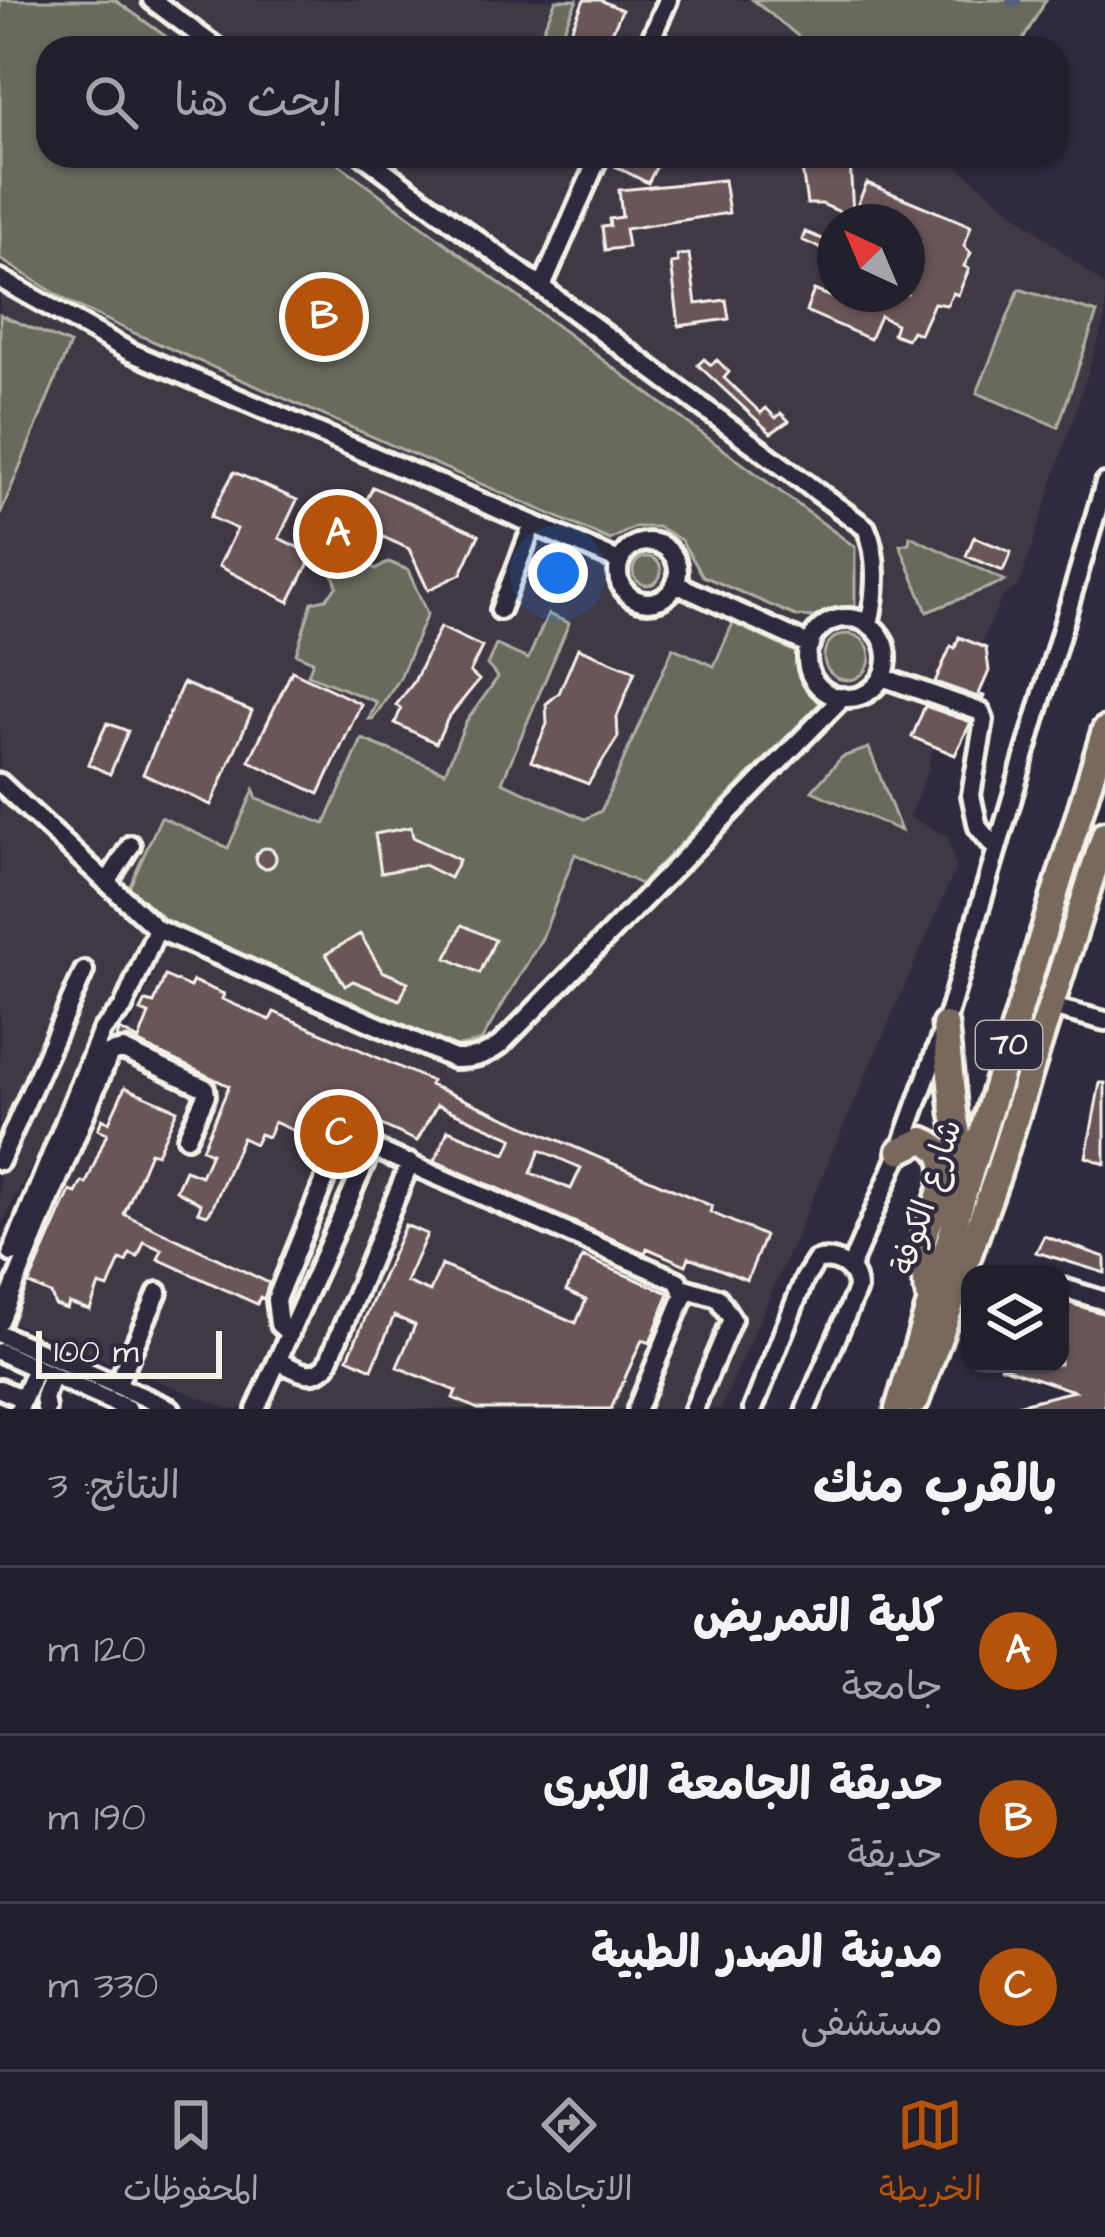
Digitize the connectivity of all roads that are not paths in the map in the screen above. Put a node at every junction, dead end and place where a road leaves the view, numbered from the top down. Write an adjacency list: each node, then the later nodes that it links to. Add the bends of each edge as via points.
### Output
1 (152, 0): 3 (street)
2 (668, 0): 4 (street)
3 (201, 36)
4 (652, 36)
5 (380, 168): 8 (street)
6 (594, 168): 8 (street)
7 (0, 279): 10 (street, via 130,352)
8 (542, 287): 14 (street, via 866,528)
9 (1105, 483): 22 (street)
10 (533, 524): 11 (street); 13 (street)
11 (620, 561): 12 (street, via 618,580 636,601 655,602); 12 (street, via 634,545 664,546 677,562)
12 (676, 584): 15 (street)
13 (500, 610)
14 (869, 624): 15 (street, via 834,620); 16 (street, via 887,654)
15 (809, 645): 17 (street, via 813,679)
16 (882, 677): 17 (street, via 866,693); 22 (street, via 981,712 971,795 978,827)
17 (843, 698): 24 (street, via 485,1056 454,1059)
18 (1105, 730): 34 (highway, شارع الكوفة / 70)
19 (0, 783): 23 (street)
20 (131, 844): 23 (street)
21 (1103, 844): 26 (highway, شارع الكوفة / 70)
22 (996, 849): 28 (street)
23 (107, 883): 24 (street)
24 (157, 928): 35 (street, via 124,1008 102,1030)
25 (84, 971): 32 (street)
26 (1051, 1007): 27 (street); 43 (highway, شارع الكوفة / 70)
27 (1105, 1021)
28 (945, 1025): 31 (street); 34 (highway)
29 (188, 1137): 42 (street, via 205,1088 123,1050 110,1053)
30 (372, 1147): 33 (street); 45 (street); 45 (street, via 351,1142 336,1152 276,1300 279,1324)
31 (900, 1151): 36 (street); 40 (highway, via 923,1140 945,1163 922,1245)
32 (0, 1161)
33 (410, 1163): 37 (street); 48 (street, via 327,1365 310,1376)
34 (968, 1188): 40 (highway, شارع الكوفة / 70)
35 (11, 1253)
36 (850, 1268): 59 (street, via 824,1258 812,1265); 60 (street, via 857,1289)
37 (684, 1288): 57 (street); 58 (street, via 718,1298 732,1319)
38 (1069, 1290): 41 (street)
39 (158, 1292): 50 (street)
40 (929, 1298): 43 (highway, شارع الكوفة / 70)
41 (1105, 1301)
42 (0, 1321)
43 (933, 1327): 47 (highway, شارع الكوفة / 70); 61 (highway, via 907,1349); 64 (highway, via 945,1367)
44 (0, 1334): 50 (street)
45 (290, 1334): 48 (street)
46 (0, 1352): 49 (street)
47 (923, 1359): 62 (highway, شارع الكوفة / 70); 63 (highway, شارع الكوفة / 70)
48 (278, 1361): 56 (street)
49 (44, 1371): 52 (street); 53 (street); 54 (street)
50 (117, 1385): 55 (street)
51 (0, 1390): 52 (street)
52 (21, 1404)
53 (46, 1409)
54 (128, 1409)
55 (171, 1409)
56 (256, 1409)
57 (637, 1409)
58 (694, 1409)
59 (753, 1409)
60 (806, 1409)
61 (884, 1409)
62 (898, 1409)
63 (913, 1409)
64 (929, 1409)

